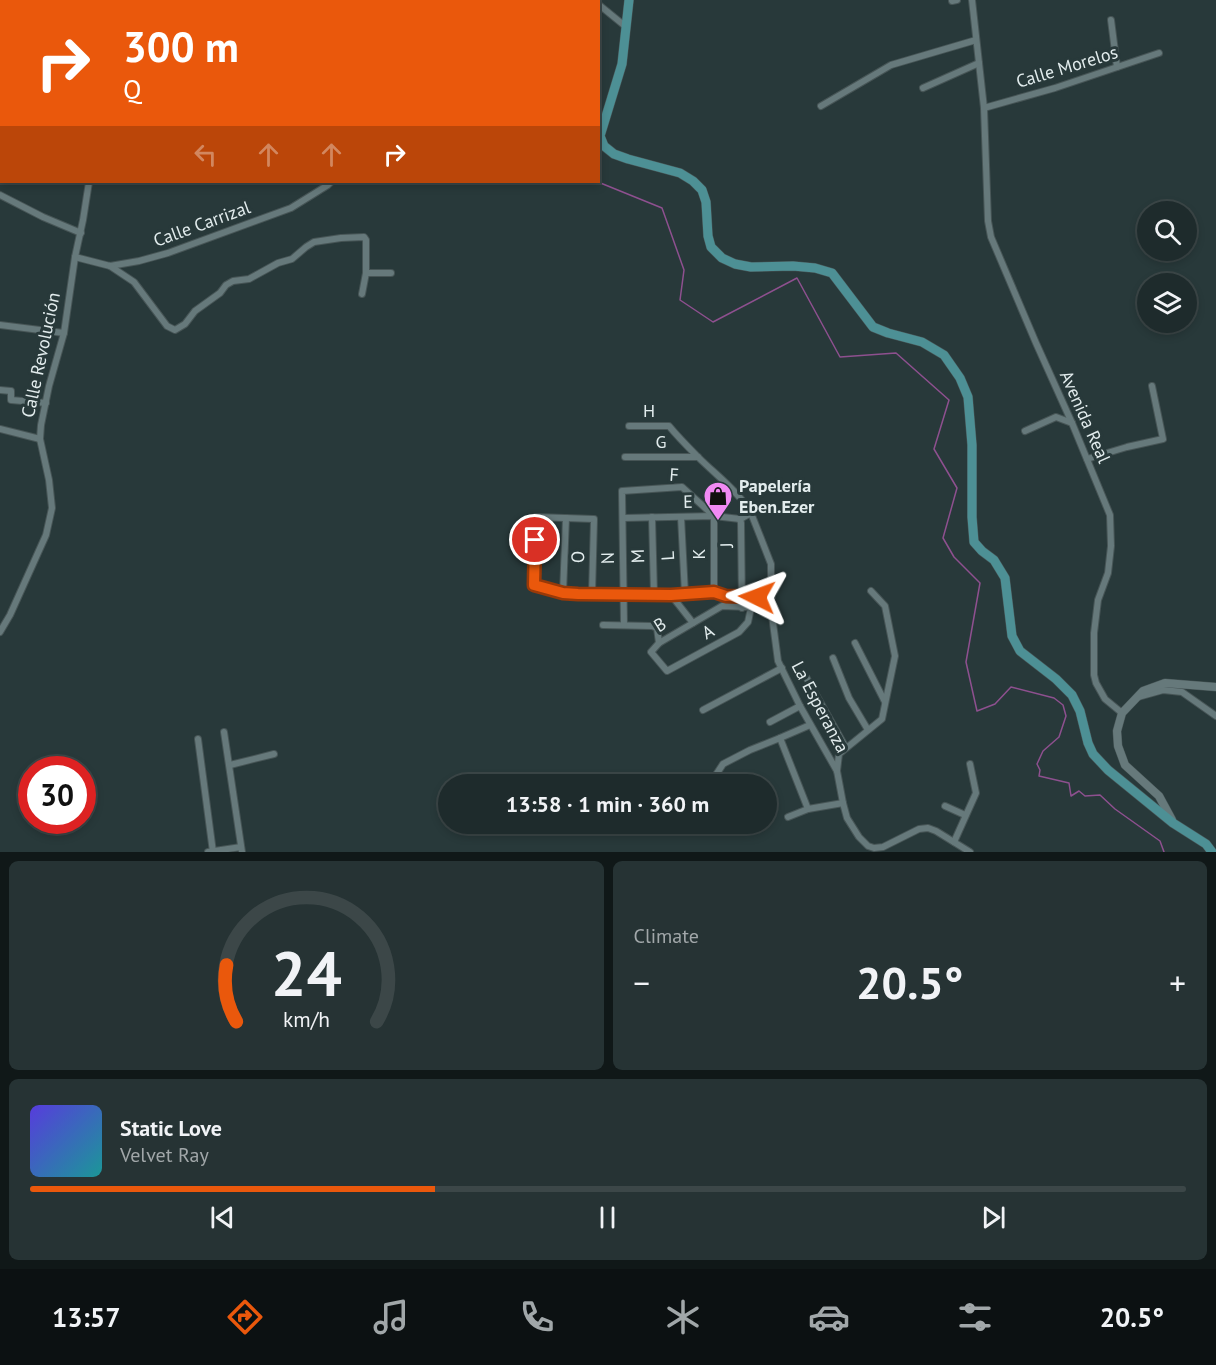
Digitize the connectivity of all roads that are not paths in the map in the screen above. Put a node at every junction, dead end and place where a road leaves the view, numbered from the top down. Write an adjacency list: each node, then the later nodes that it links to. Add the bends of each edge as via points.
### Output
1 (629, 0): 5 (main road)
2 (972, 0): 6 (street, Avenida Real)
3 (600, 5): 5 (street)
4 (1111, 20): 9 (street)
5 (625, 26): 91 (main road, via 622,64 600,136 604,146 615,154 680,173 693,181 706,202 711,247 722,258 751,267 793,266 832,273 873,327 922,342 944,355 968,397 974,542 1005,578 1012,636 1020,651 1072,695 1093,754)
6 (976, 40): 8 (street, Avenida Real); 11 (street, via 891,65)
7 (1159, 54): 9 (street, Calle Morelos)
8 (979, 63): 10 (street); 12 (street, Avenida Real)
9 (1117, 67): 12 (street, Calle Morelos)
10 (923, 88)
11 (821, 106)
12 (984, 108): 27 (street, Avenida Real, via 987,207 992,237)
13 (89, 183): 16 (street, Calle Revolución)
14 (330, 183): 18 (street, Calle Carrizal, via 291,208 168,253)
15 (0, 195): 16 (street)
16 (81, 233): 17 (street, Calle Revolución)
17 (75, 257): 18 (street, Calle Carrizal); 23 (street, Calle Revolución)
18 (110, 266): 19 (street, via 134,282 167,326 175,330 226,285 292,260 314,242 364,237)
19 (366, 273): 20 (street); 21 (street)
20 (391, 273)
21 (362, 294)
22 (0, 325): 23 (street)
23 (64, 333): 26 (street, Calle Revolución)
24 (1152, 386): 35 (street, via 1163,439)
25 (0, 390): 26 (street, via 11,391 11,400)
26 (46, 403): 32 (street, Calle Revolución)
27 (1072, 423): 31 (street, via 1056,417); 35 (street, Avenida Real)
28 (629, 426): 29 (street, H)
29 (669, 426): 34 (street, La Esperanza)
30 (0, 429): 32 (street)
31 (1025, 431)
32 (40, 439): 60 (street, Calle Revolución, via 52,508 46,535)
33 (625, 457): 34 (street, G)
34 (698, 457): 37 (street, La Esperanza, via 729,485)
35 (1087, 459): 72 (street, Avenida Real, via 1110,515 1108,573 1098,600 1094,633 1094,675 1105,699)
36 (622, 491): 38 (street, F, via 682,487); 42 (street, N)
37 (751, 513): 43 (street); 53 (street, La Esperanza, via 771,564)
38 (714, 516): 40 (street, E); 43 (street, E); 45 (street, K)
39 (652, 517): 40 (street, E); 42 (street, E); 49 (street, M)
40 (681, 517): 50 (street, L)
41 (566, 518): 46 (street); 46 (street, via 536,518 534,585); 47 (street, O, via 594,519)
42 (623, 518): 48 (street, N)
43 (740, 519): 52 (street, J)
44 (871, 591): 69 (street, via 885,606 895,656)
45 (714, 592): 50 (street); 52 (street)
46 (563, 593): 47 (street)
47 (592, 594): 48 (street)
48 (624, 594): 49 (street); 59 (street, N)
49 (654, 594): 51 (street)
50 (685, 594): 51 (street)
51 (671, 595): 57 (street)
52 (743, 597): 53 (street); 54 (street, J)
53 (772, 597): 56 (street, La Esperanza)
54 (742, 608): 55 (street, B); 57 (street, B, via 722,606)
55 (751, 608): 56 (street, B); 65 (street, A, via 748,622 739,632)
56 (771, 608): 64 (street, La Esperanza)
57 (693, 623): 61 (street, B)
58 (603, 625): 59 (street)
59 (624, 625): 61 (street, via 657,628)
60 (0, 632)
61 (659, 643): 65 (street, B, via 651,652)
62 (855, 643): 69 (street)
63 (833, 658): 76 (street, via 849,698)
64 (782, 668): 70 (street, La Esperanza); 71 (street)
65 (667, 671)
66 (806, 677): 80 (street)
67 (1216, 687): 68 (street, via 1165,683)
68 (1135, 698): 72 (street); 73 (street, via 1162,690 1182,692)
69 (885, 703): 76 (street, via 882,719)
70 (800, 706): 74 (street); 75 (street, La Esperanza)
71 (703, 710)
72 (1122, 713): 91 (street, via 1117,731 1125,765 1159,796)
73 (1216, 716)
74 (770, 722)
75 (810, 725): 78 (street); 84 (street, La Esperanza)
76 (868, 730): 80 (street)
77 (224, 732): 83 (street)
78 (780, 738): 85 (street, via 723,764); 88 (street)
79 (198, 739): 96 (street)
80 (846, 747): 84 (street, via 838,754)
81 (274, 754): 83 (street)
82 (970, 764): 89 (street, via 976,794)
83 (230, 765): 94 (street)
84 (837, 771): 86 (street, La Esperanza)
85 (716, 774)
86 (843, 803): 88 (street); 93 (street, La Esperanza, via 847,818)
87 (945, 806): 89 (street)
88 (808, 809): 90 (street)
89 (965, 814): 92 (street)
90 (788, 817)
91 (1173, 823): 98 (main road)
92 (954, 842): 93 (street, La Esperanza, via 928,828 883,847); 97 (street, La Esperanza)
93 (867, 849)
94 (241, 850): 96 (street)
95 (208, 852): 96 (street)
96 (213, 852)
97 (970, 852)
98 (1212, 852)

